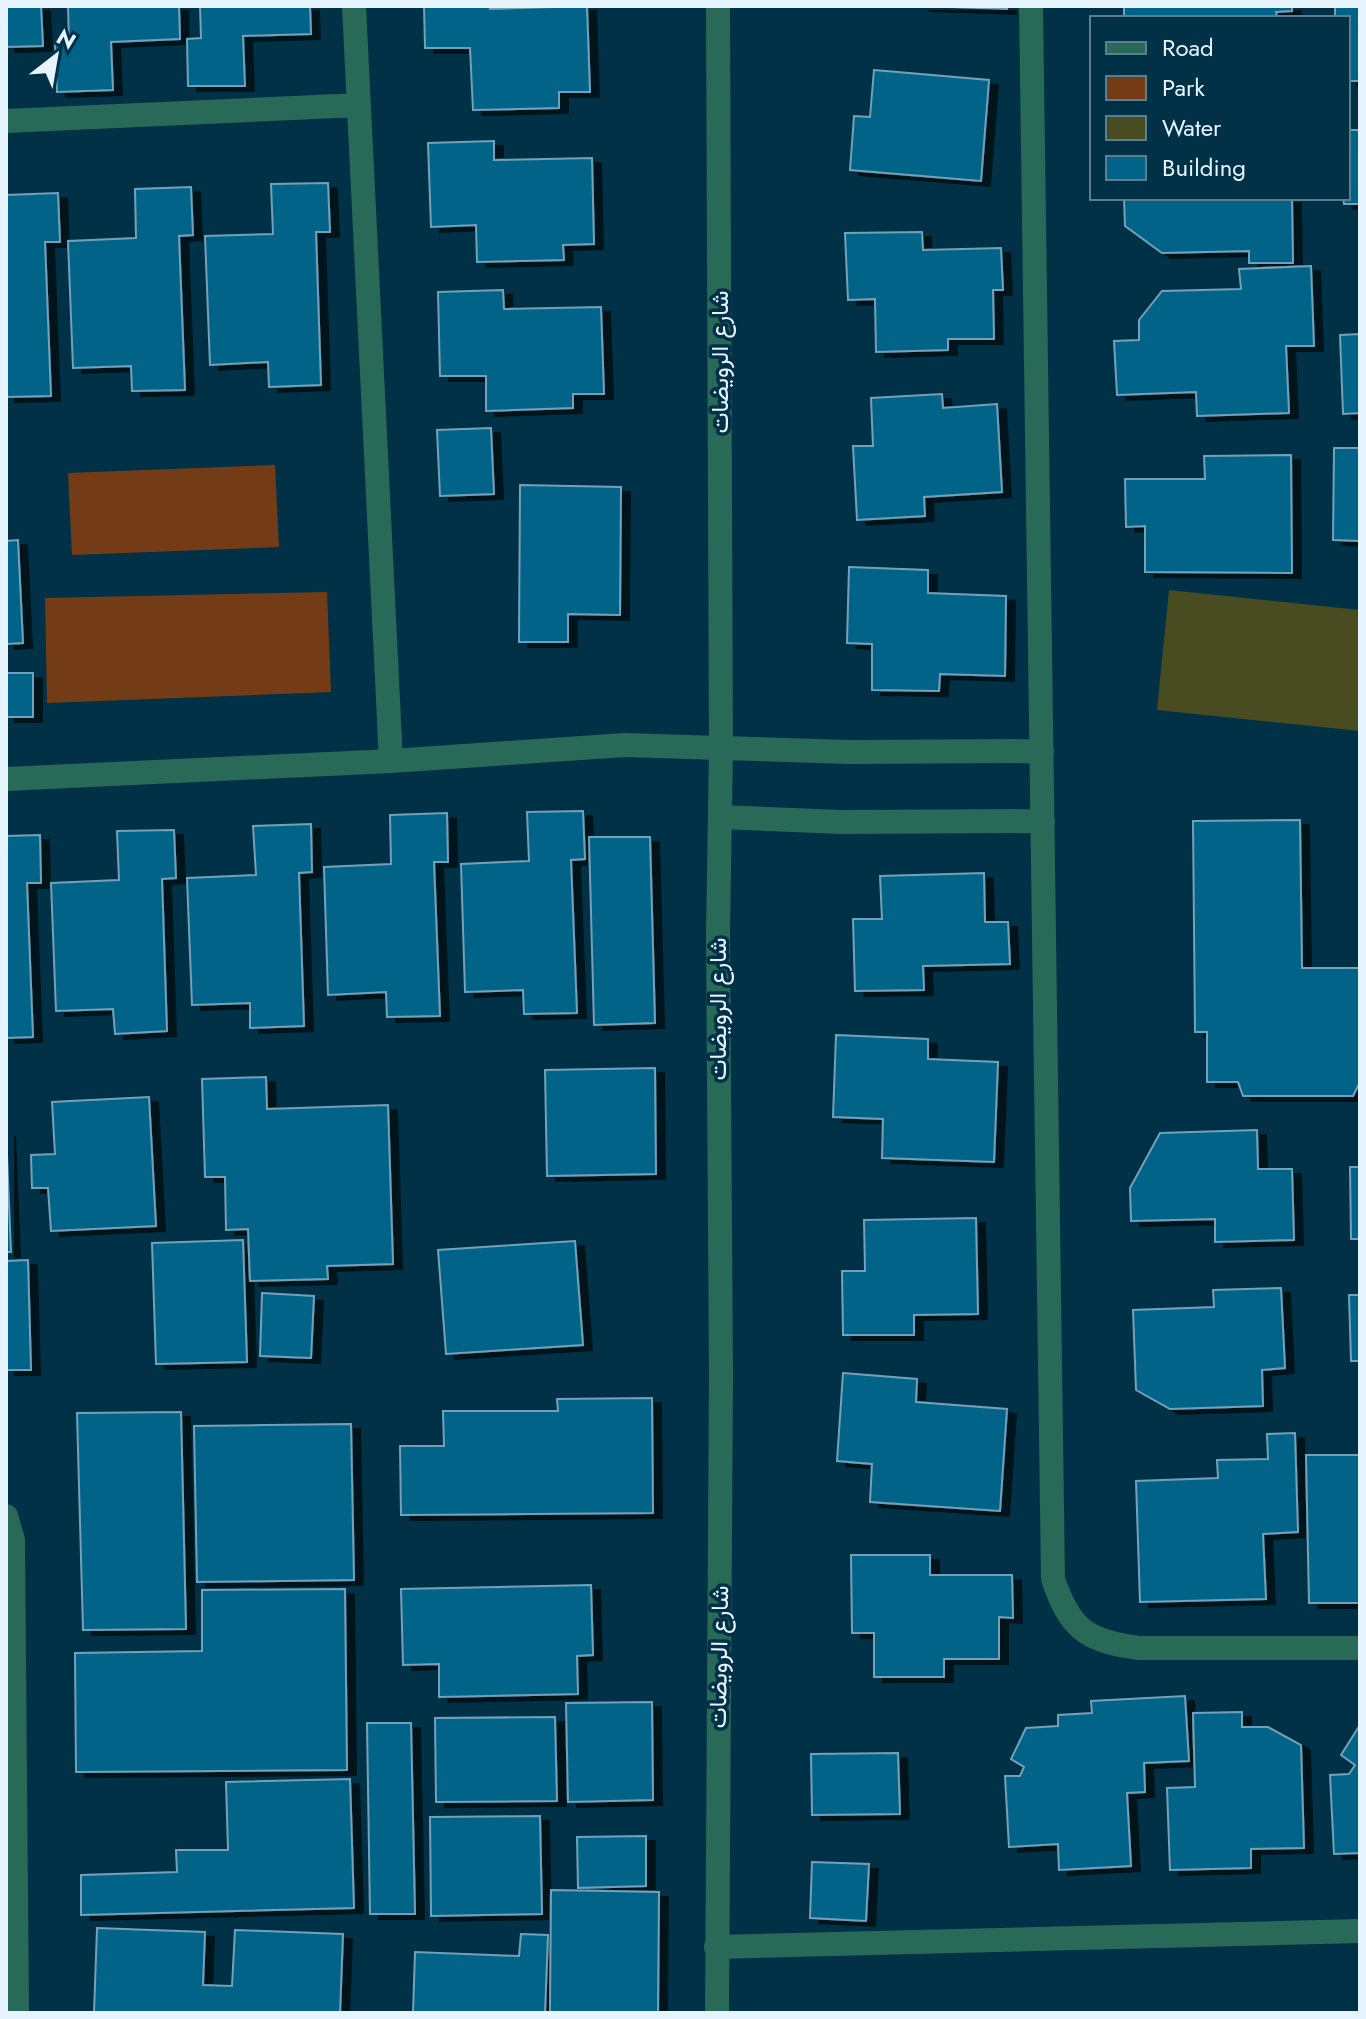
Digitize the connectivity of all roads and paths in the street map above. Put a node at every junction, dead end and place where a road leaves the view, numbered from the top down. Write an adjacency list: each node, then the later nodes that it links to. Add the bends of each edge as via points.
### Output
1 (354, 6): 4 (street)
2 (718, 6): 6 (street, شارع الرويضات)
3 (1031, 6): 7 (street)
4 (359, 105): 5 (street); 8 (street)
5 (6, 121)
6 (721, 748): 7 (street); 8 (street, via 625,745); 10 (street, شارع الرويضات)
7 (1042, 751): 11 (street)
8 (391, 761): 9 (street)
9 (6, 779)
10 (720, 817): 11 (street); 15 (street, شارع الرويضات)
11 (1043, 821): 13 (street, via 1053,1579 1063,1607 1082,1630 1109,1644)
12 (6, 1516): 16 (street, via 13,1540)
13 (1360, 1648)
14 (1360, 1931): 15 (street)
15 (716, 1947): 17 (street, شارع الرويضات)
16 (17, 2013)
17 (717, 2013)

